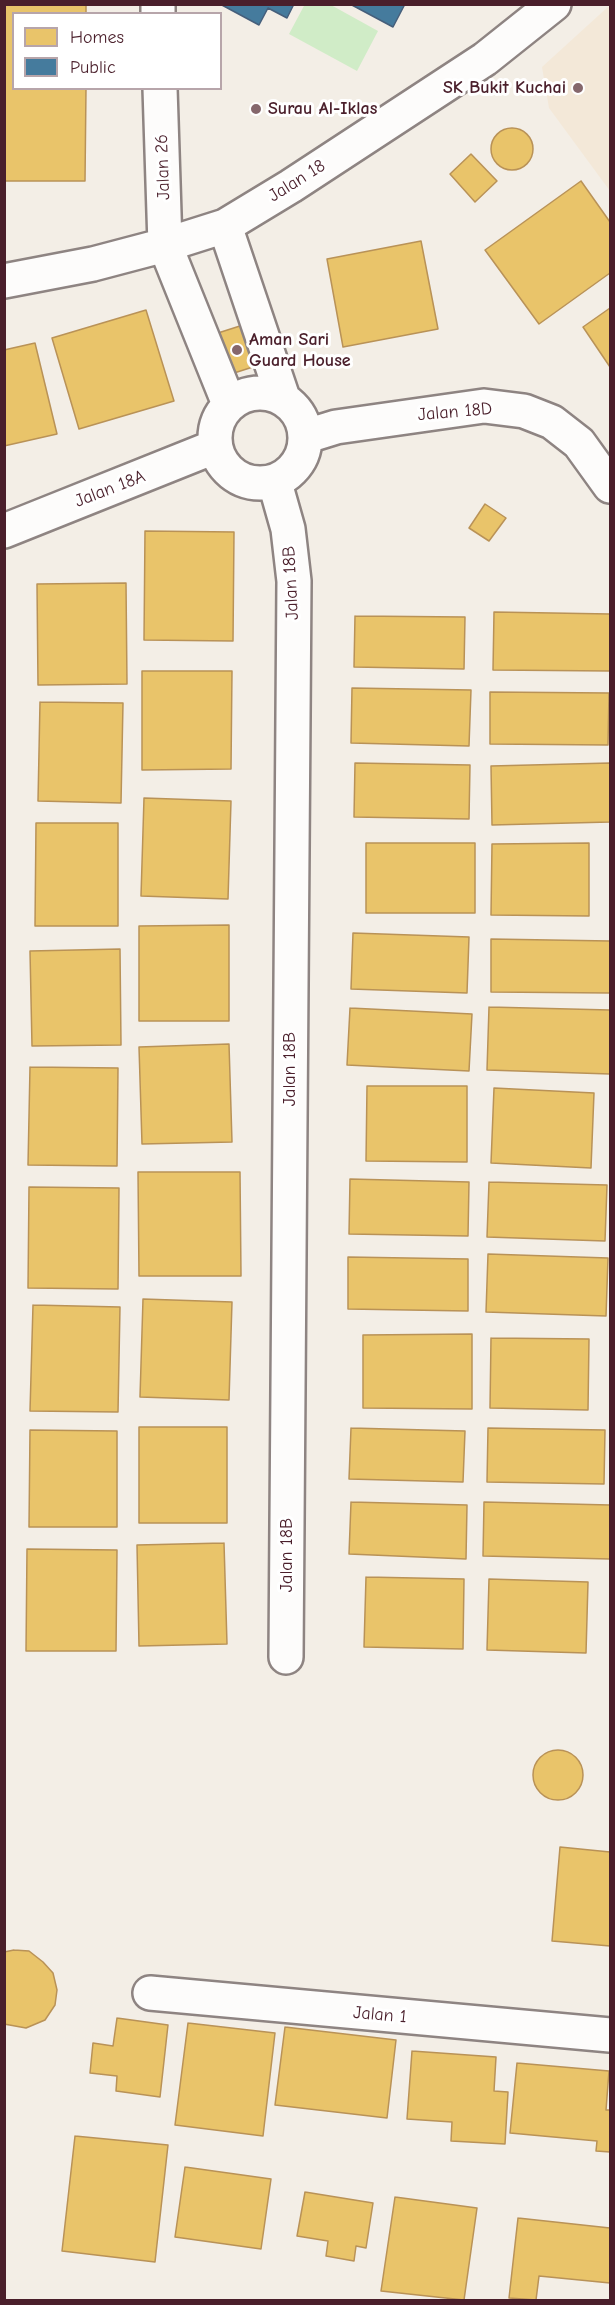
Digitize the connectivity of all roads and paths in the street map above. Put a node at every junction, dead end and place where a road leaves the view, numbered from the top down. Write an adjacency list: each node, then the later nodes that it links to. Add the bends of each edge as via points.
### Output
1 (554, 4): 3 (street, Jalan 18, via 485,59)
2 (160, 90): 4 (street, Jalan 26)
3 (225, 226): 4 (street, Jalan 18); 6 (street)
4 (165, 245): 5 (street, Jalan 18); 7 (street)
5 (4, 281)
6 (283, 398): 7 (street, via 255,392); 8 (street, via 300,414)
7 (229, 404): 9 (street, via 216,424)
8 (307, 436): 10 (street, via 299,465); 11 (street, Jalan 18D, via 336,428 484,406 524,411 552,422 579,443)
9 (214, 447): 10 (street, via 226,471 249,484); 12 (street, Jalan 18A)
10 (275, 483): 13 (street, Jalan 18B, via 288,530 294,581)
11 (610, 486)
12 (4, 531)
13 (286, 1657)
14 (150, 1992): 15 (street, Jalan 1)
15 (610, 2036)

